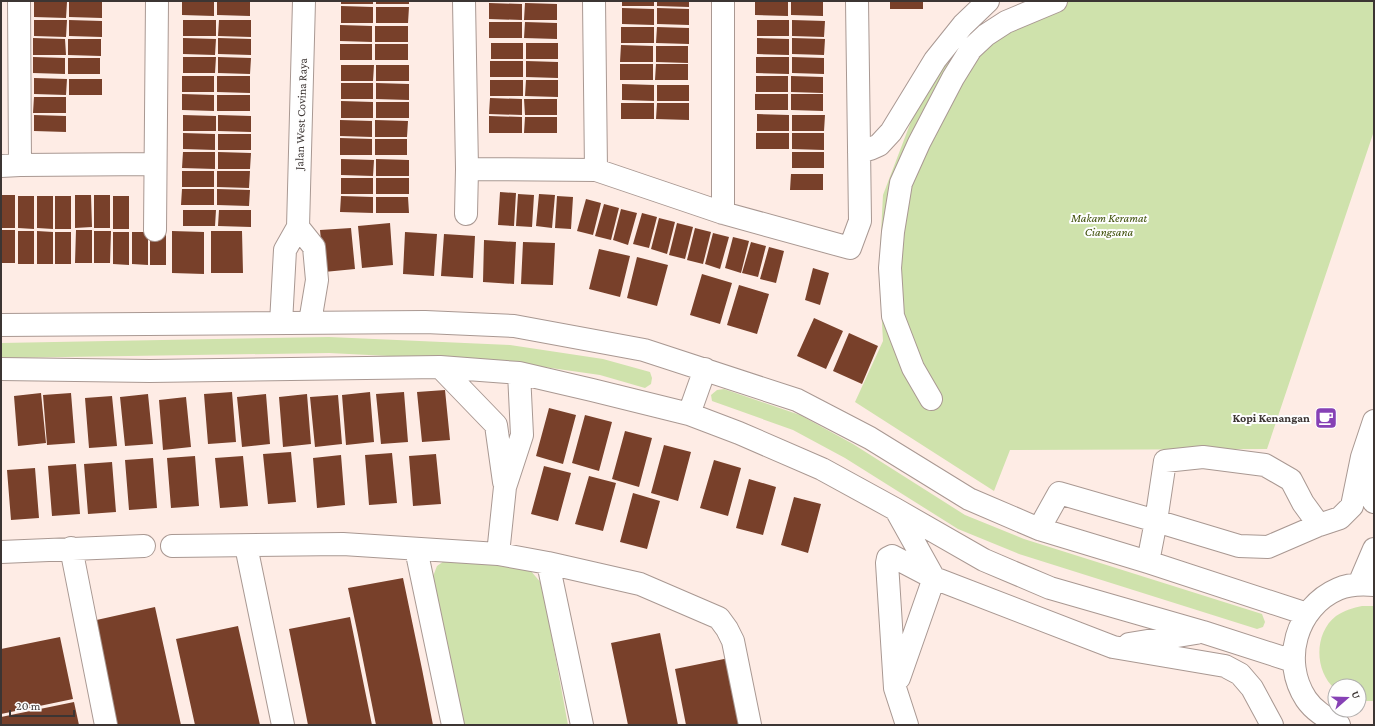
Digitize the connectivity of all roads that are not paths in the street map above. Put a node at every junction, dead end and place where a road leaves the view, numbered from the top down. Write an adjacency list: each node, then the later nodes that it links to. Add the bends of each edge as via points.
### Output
1 (19, 1): 12 (street)
2 (157, 1): 11 (street)
3 (304, 1): 17 (street, Jalan West Covina Raya)
4 (464, 1): 13 (street)
5 (594, 1): 14 (street)
6 (723, 1): 15 (street)
7 (857, 1): 10 (street)
8 (988, 1): 10 (street, via 935,60 891,132 879,145)
9 (1056, 1): 26 (street, via 1006,22 971,49 953,78 900,183 890,268 894,316 913,368)
10 (860, 152): 15 (street, via 860,221 850,248)
11 (155, 164): 12 (street); 18 (street)
12 (10, 166)
13 (467, 168): 14 (street); 16 (street)
14 (596, 170): 15 (street)
15 (723, 213)
16 (466, 214)
17 (298, 227): 19 (street, via 314,247 317,280); 20 (street, Jalan West Covina Raya, via 285,250)
18 (155, 230)
19 (310, 322): 20 (street); 24 (street, via 425,322 514,326 644,350)
20 (281, 323): 21 (street)
21 (1, 325)
22 (440, 367): 23 (street, via 150,371); 25 (street); 30 (street, via 496,426)
23 (1, 368)
24 (705, 369): 27 (street); 35 (street, via 797,400 870,438 968,499)
25 (519, 373): 27 (street); 30 (street, via 522,435)
26 (931, 399)
27 (689, 414): 32 (street, via 822,469)
28 (1374, 421): 29 (street)
29 (1362, 457): 31 (street); 34 (street, via 1352,506 1340,518)
30 (505, 487): 43 (street)
31 (1374, 502)
32 (895, 509): 46 (street); 49 (street, via 984,560 1050,588)
33 (1156, 521): 34 (street, via 1239,546 1268,547); 34 (street, via 1165,461 1203,457 1265,465 1291,480); 35 (street, via 1059,493); 44 (street)
34 (1319, 525)
35 (1040, 529): 44 (street)
36 (144, 546): 39 (street)
37 (172, 546): 38 (street)
38 (246, 546): 40 (street, via 343,544); 55 (street)
39 (71, 548): 42 (street); 54 (street)
40 (416, 549): 43 (street); 56 (street)
41 (1374, 549): 47 (street)
42 (1, 552)
43 (498, 554): 45 (street)
44 (1148, 562): 48 (street)
45 (548, 563): 57 (street); 58 (street, via 640,584 719,618 734,641)
46 (934, 578): 50 (street); 52 (street); 52 (street, via 892,556 886,563)
47 (1366, 584): 48 (street, via 1339,588 1321,598)
48 (1307, 614): 51 (street, via 1296,636)
49 (1203, 632): 50 (street); 51 (street)
50 (1113, 647): 60 (street, via 1225,666 1240,674 1252,688)
51 (1293, 661): 53 (street, via 1297,681)
52 (895, 688): 59 (street)
53 (1319, 720): 61 (street)
54 (106, 725)
55 (283, 725)
56 (453, 725)
57 (582, 725)
58 (750, 725)
59 (908, 725)
60 (1272, 725)
61 (1339, 725)

